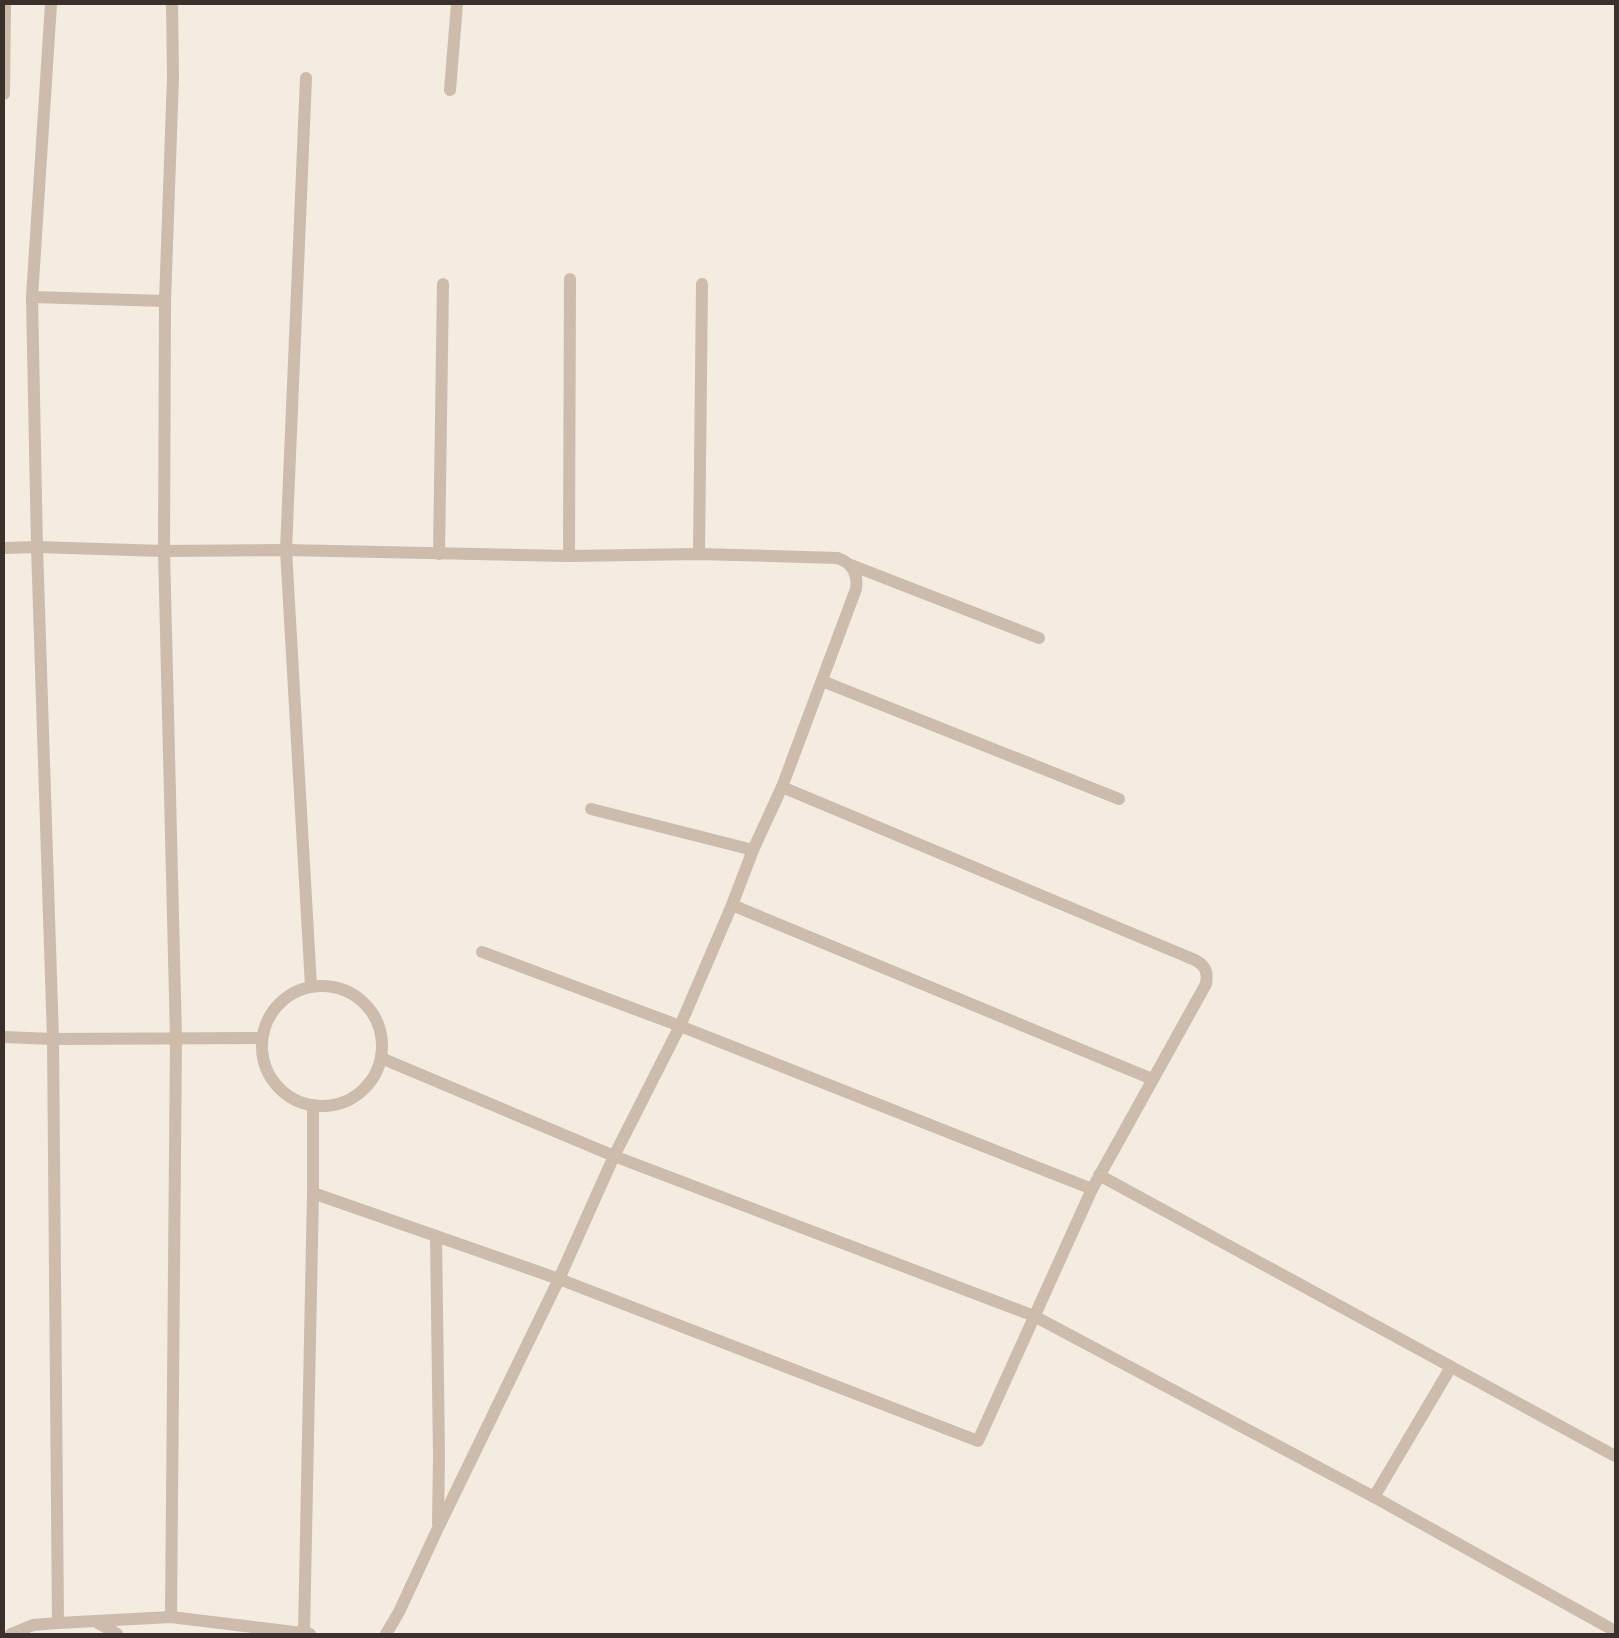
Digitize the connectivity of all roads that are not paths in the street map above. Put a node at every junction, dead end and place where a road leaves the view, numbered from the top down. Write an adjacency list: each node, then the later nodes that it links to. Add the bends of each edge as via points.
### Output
1 (5, 4): 7 (street)
2 (51, 4): 11 (street)
3 (172, 4): 12 (street, via 173,77)
4 (456, 4): 6 (street)
5 (306, 78): 15 (street)
6 (450, 90)
7 (4, 94)
8 (570, 278): 19 (street)
9 (444, 284): 17 (street)
10 (702, 284): 18 (street)
11 (32, 297): 12 (street); 13 (street)
12 (165, 301): 16 (street)
13 (37, 547): 14 (street); 16 (street); 34 (street)
14 (4, 548)
15 (286, 550): 16 (street); 17 (street); 29 (street)
16 (164, 551): 32 (street)
17 (439, 554): 19 (street)
18 (699, 554): 19 (street); 20 (street, via 838,558)
19 (569, 556)
20 (851, 565): 21 (street); 22 (street, via 857,581 856,590)
21 (1039, 638)
22 (822, 681): 23 (street); 24 (street)
23 (782, 787): 26 (street); 36 (street, via 1203,964 1206,984)
24 (1119, 799)
25 (590, 809): 26 (street)
26 (753, 850): 27 (street)
27 (732, 905): 30 (street); 36 (street)
28 (482, 952): 30 (street)
29 (311, 986): 33 (street, via 289,996 276,1007 266,1021); 35 (street, via 347,991 368,1007 380,1031)
30 (680, 1026): 38 (street); 40 (street)
31 (4, 1036): 34 (street)
32 (176, 1038): 33 (street); 34 (street); 49 (street)
33 (262, 1038): 37 (street, via 264,1064 278,1087 299,1103)
34 (52, 1039): 51 (street)
35 (381, 1058): 37 (street, via 370,1082 350,1100 325,1107); 38 (street)
36 (1152, 1079): 39 (street)
37 (313, 1105): 41 (street)
38 (614, 1156): 43 (street); 44 (street)
39 (1099, 1175): 40 (street); 45 (street)
40 (1092, 1189): 44 (street)
41 (313, 1193): 42 (street); 56 (street)
42 (436, 1236): 43 (street); 48 (street)
43 (559, 1279): 44 (street, via 978,1441); 48 (street)
44 (1034, 1316): 47 (street)
45 (1451, 1367): 46 (street); 47 (street)
46 (1615, 1456)
47 (1374, 1497): 53 (street)
48 (438, 1528): 57 (street)
49 (171, 1617): 50 (street); 52 (street)
50 (95, 1621): 51 (street); 55 (street)
51 (58, 1623): 54 (street, via 33,1625)
52 (240, 1630): 56 (street)
53 (1615, 1631)
54 (11, 1634)
55 (117, 1634)
56 (307, 1634)
57 (386, 1634)

